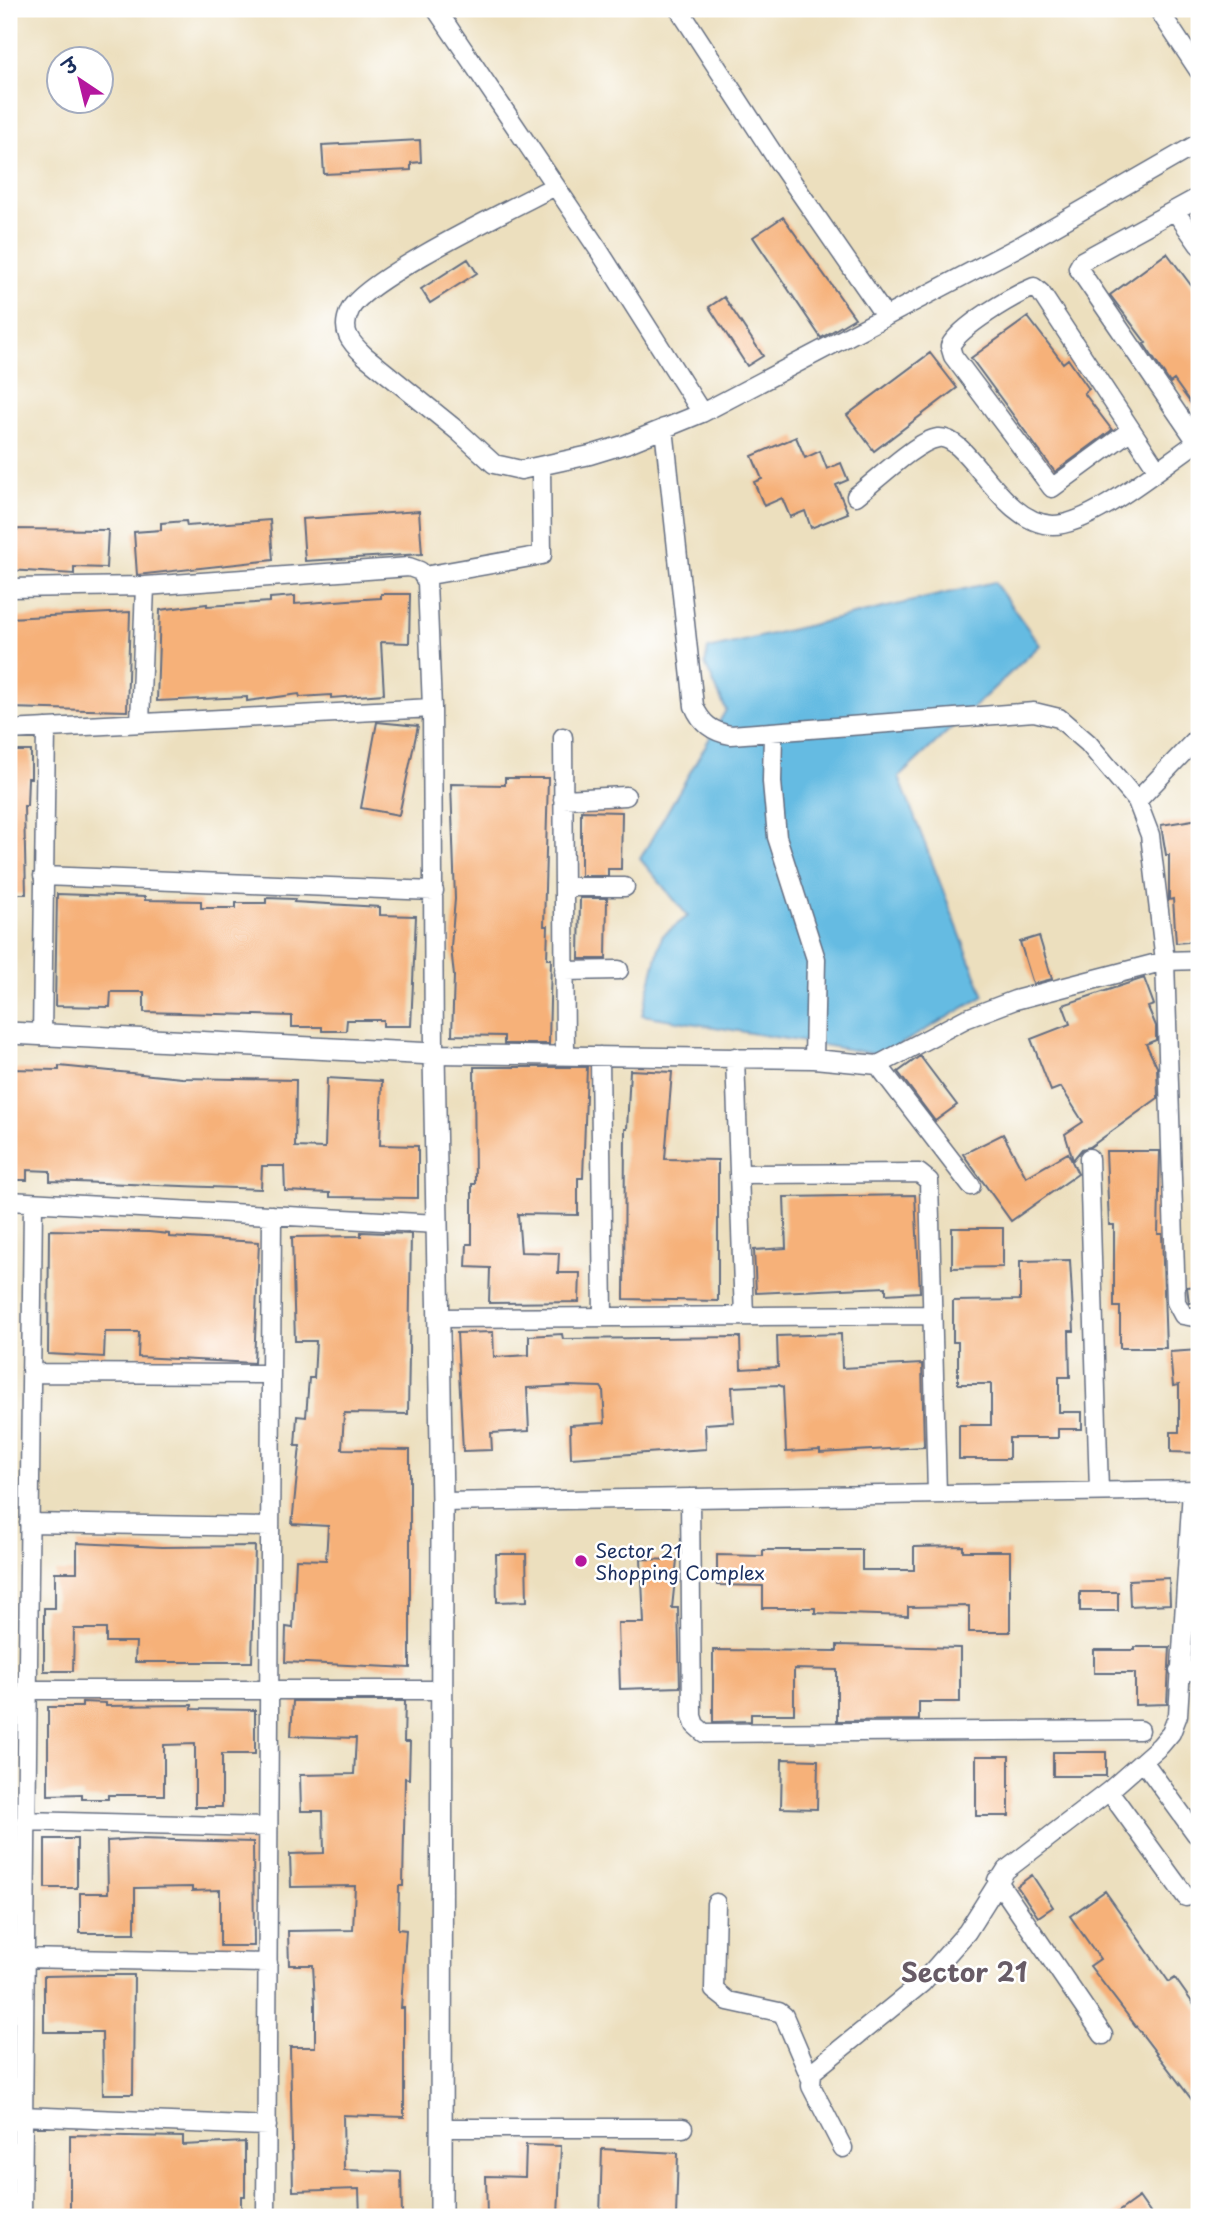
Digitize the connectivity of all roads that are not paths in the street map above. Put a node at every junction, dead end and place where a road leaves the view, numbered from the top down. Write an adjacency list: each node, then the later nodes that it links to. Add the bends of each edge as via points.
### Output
1 (436, 9): 6 (street)
2 (679, 9): 10 (street)
3 (1158, 9): 4 (street)
4 (1199, 71)
5 (1199, 143): 10 (street, via 1020,246)
6 (555, 186): 11 (street); 15 (street, via 367,290 350,308 345,332 365,356 494,464 513,469)
7 (1199, 197): 8 (street)
8 (1175, 211): 9 (street); 14 (street, via 1082,261 1078,268)
9 (1199, 245)
10 (885, 316): 11 (street)
11 (702, 413): 12 (street)
12 (664, 428): 15 (street, via 590,455); 25 (street, via 694,706 698,716 718,733)
13 (1131, 430): 13 (street, via 1052,488 950,346 955,337 1034,287); 16 (street)
14 (1198, 441): 16 (street)
15 (541, 466): 18 (street, via 542,555)
16 (1157, 469): 17 (street, via 1097,511 1051,525 1002,500 959,446 937,438)
17 (856, 496)
18 (424, 576): 19 (street, via 409,567); 21 (street)
19 (145, 586): 20 (street); 22 (street)
20 (9, 588)
21 (432, 709): 22 (street); 34 (street)
22 (140, 723): 23 (street)
23 (46, 728): 24 (street); 31 (street)
24 (9, 730)
25 (773, 732): 30 (street, via 1049,713 1088,743); 45 (street, via 777,836 816,958)
26 (1199, 736): 30 (street)
27 (563, 737): 29 (street)
28 (626, 796): 29 (street)
29 (563, 799): 32 (street)
30 (1137, 801): 36 (street, via 1150,835)
31 (43, 876): 34 (street); 40 (street)
32 (564, 887): 33 (street); 38 (street)
33 (625, 887)
34 (434, 891): 41 (street)
35 (1199, 960): 36 (street)
36 (1165, 961): 46 (street, via 1015,1000 965,1019); 60 (street, via 1176,1302 1182,1315)
37 (619, 970): 38 (street)
38 (565, 971): 42 (street)
39 (9, 1033): 40 (street)
40 (42, 1036): 41 (street)
41 (434, 1054): 42 (street); 55 (street)
42 (565, 1056): 43 (street)
43 (600, 1056): 44 (street); 58 (street)
44 (735, 1058): 45 (street); 49 (street)
45 (814, 1059): 46 (street)
46 (878, 1065): 47 (street)
47 (944, 1151): 50 (street); 51 (street)
48 (1089, 1158): 64 (street)
49 (739, 1174): 50 (street); 57 (street)
50 (925, 1175): 56 (street, via 931,1186)
51 (971, 1186)
52 (9, 1201): 53 (street)
53 (33, 1203): 54 (street); 61 (street)
54 (272, 1215): 55 (street); 62 (street)
55 (438, 1224): 59 (street)
56 (932, 1315): 57 (street); 65 (street)
57 (744, 1316): 58 (street)
58 (603, 1317): 59 (street)
59 (440, 1318): 67 (street)
60 (1199, 1318)
61 (31, 1373): 62 (street); 68 (street)
62 (271, 1374): 69 (street)
63 (1196, 1490): 64 (street); 70 (street)
64 (1099, 1491): 65 (street)
65 (937, 1494): 66 (street)
66 (690, 1498): 67 (street); 75 (street, via 692,1716 704,1733)
67 (442, 1502): 74 (street)
68 (29, 1523): 69 (street); 72 (street)
69 (270, 1527): 73 (street)
70 (1179, 1671): 71 (street); 76 (street, via 1178,1715 1166,1739)
71 (1199, 1671)
72 (27, 1690): 73 (street); 78 (street)
73 (269, 1690): 74 (street); 79 (street)
74 (442, 1690): 90 (street)
75 (1140, 1730)
76 (1143, 1761): 77 (street); 80 (street)
77 (1109, 1791): 81 (street); 82 (street)
78 (25, 1821): 79 (street); 84 (street)
79 (268, 1828): 85 (street)
80 (1196, 1835)
81 (997, 1880): 86 (street); 87 (street, via 967,1932 942,1963)
82 (1186, 1897)
83 (716, 1903): 87 (street, via 714,1990 728,2001 779,2012 791,2028)
84 (23, 1958): 85 (street); 88 (street)
85 (268, 1963): 89 (street)
86 (1103, 2035)
87 (810, 2077): 92 (street)
88 (21, 2116): 89 (street); 93 (street)
89 (267, 2126): 94 (street)
90 (441, 2128): 91 (street); 95 (street)
91 (683, 2128)
92 (843, 2148)
93 (22, 2217)
94 (266, 2217)
95 (441, 2217)

